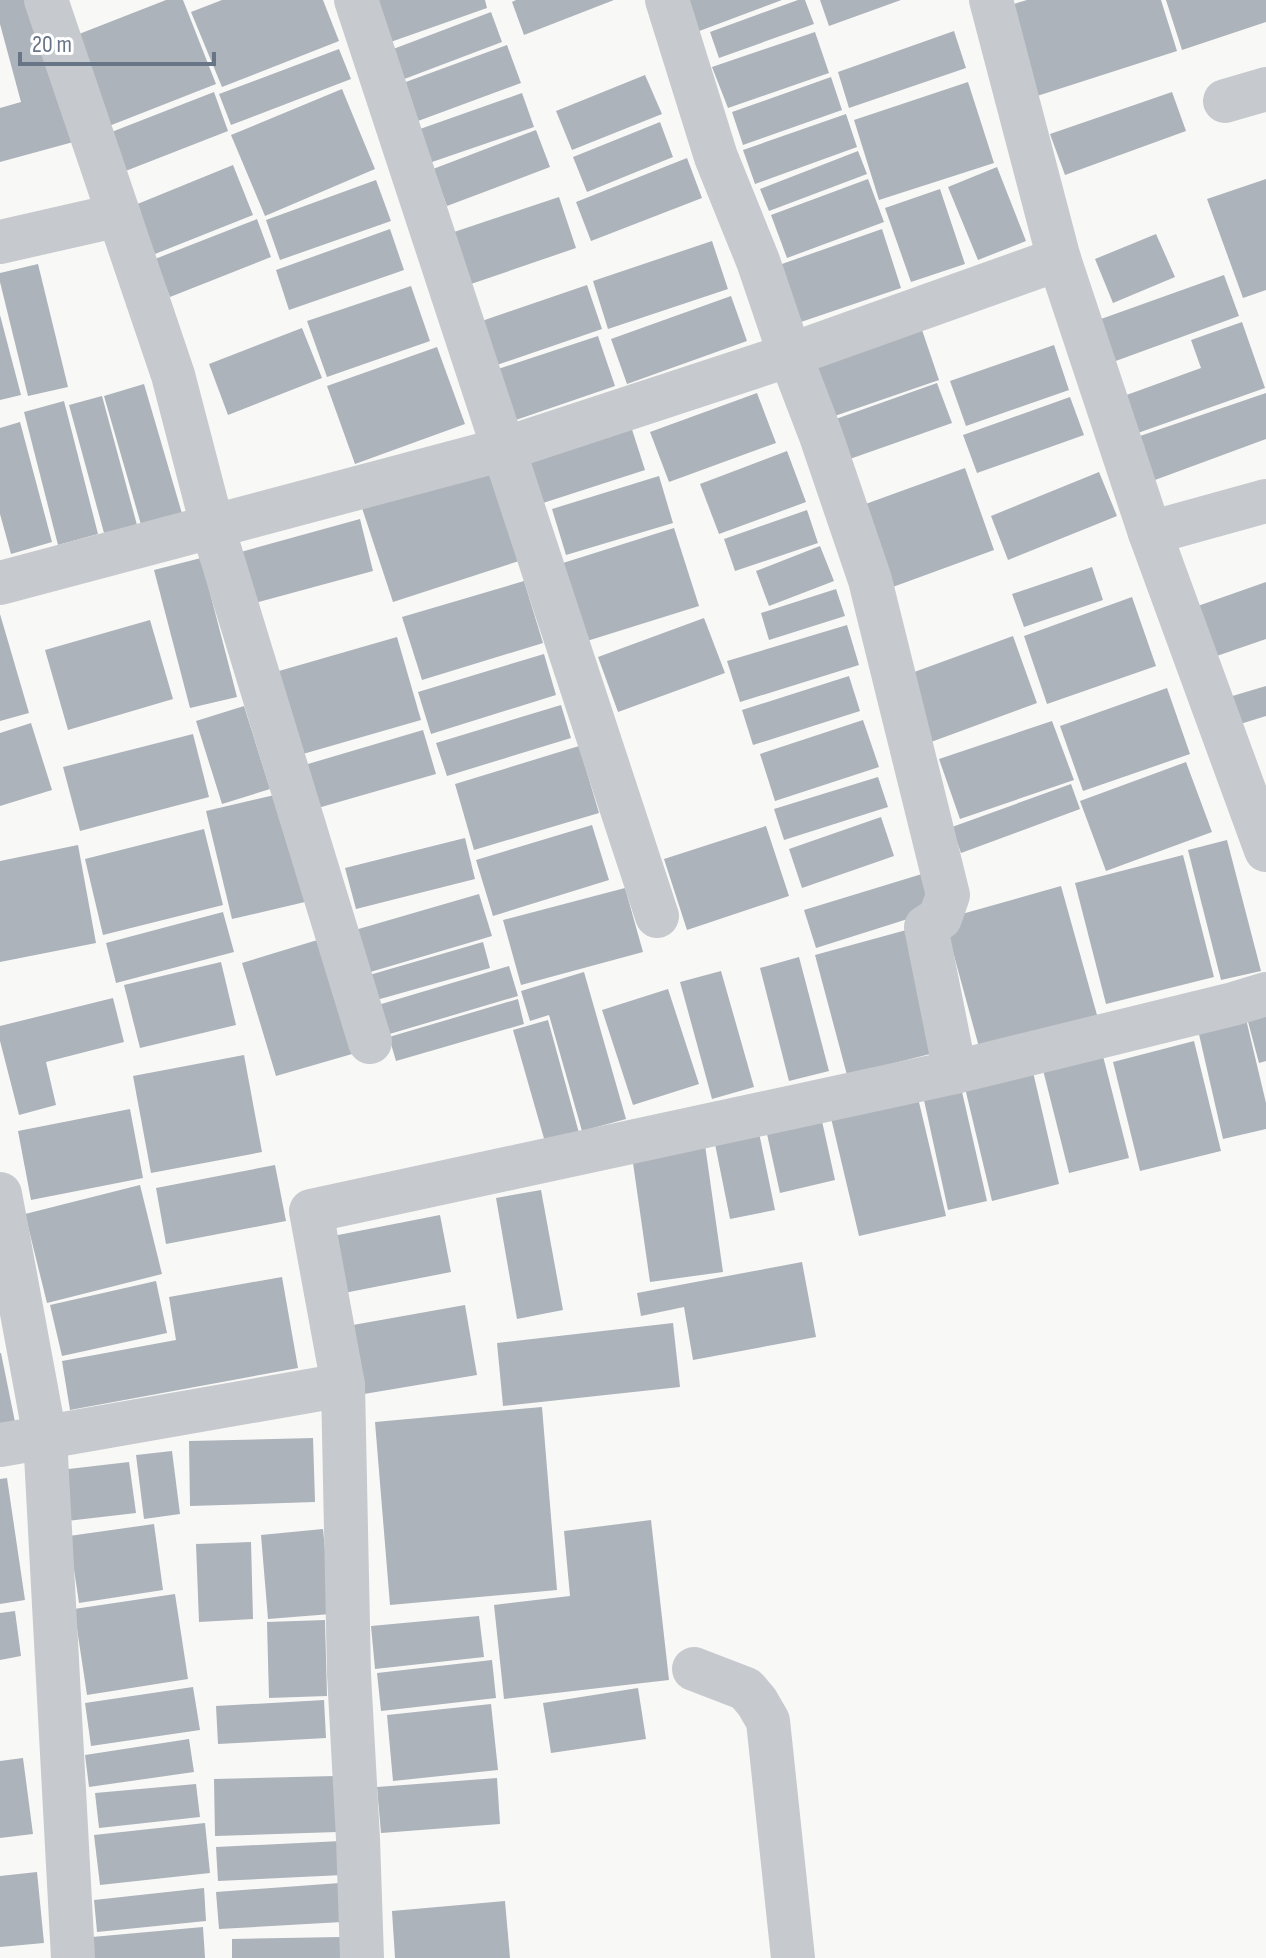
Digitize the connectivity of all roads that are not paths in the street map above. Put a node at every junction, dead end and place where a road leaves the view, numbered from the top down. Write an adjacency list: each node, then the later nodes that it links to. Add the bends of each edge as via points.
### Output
1 (46, 0): 5 (street)
2 (356, 0): 9 (street)
3 (667, 0): 8 (street, via 716,157)
4 (991, 0): 7 (street)
5 (119, 215): 6 (street); 11 (street, via 173,375)
6 (0, 242)
7 (1059, 259): 8 (street); 12 (street)
8 (790, 355): 9 (street); 18 (street, via 870,580 948,895 940,918 926,927)
9 (504, 449): 11 (street); 15 (street)
10 (1266, 501): 12 (street)
11 (212, 525): 13 (street); 17 (street)
12 (1150, 533): 14 (street)
13 (0, 583)
14 (1266, 850)
15 (657, 916)
16 (1266, 994): 18 (street)
17 (370, 1042)
18 (955, 1072): 20 (street, via 311,1211)
19 (0, 1194): 21 (street)
20 (343, 1385): 21 (street); 25 (street)
21 (45, 1437): 22 (street); 24 (street)
22 (0, 1445)
23 (694, 1669): 26 (street, via 746,1689 768,1721)
24 (73, 1958)
25 (362, 1958)
26 (793, 1958)

